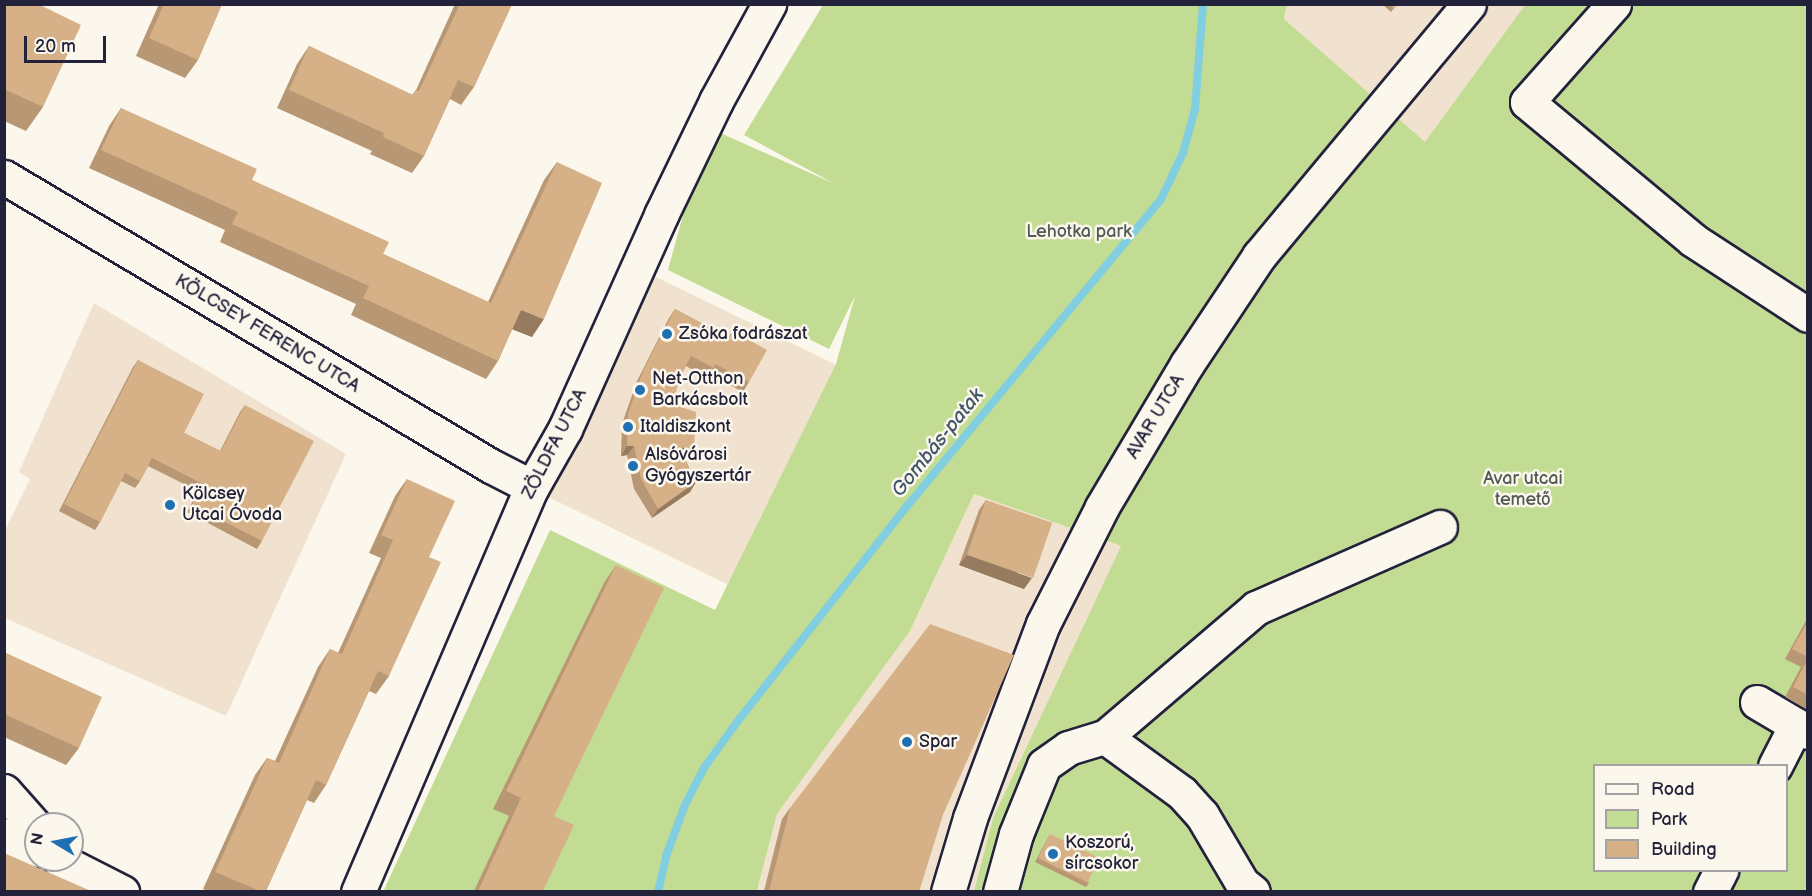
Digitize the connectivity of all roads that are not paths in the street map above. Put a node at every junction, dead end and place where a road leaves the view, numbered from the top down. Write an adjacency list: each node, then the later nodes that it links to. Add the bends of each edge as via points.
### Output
1 (769, 4): 6 (street, ZÖLDFA UTCA, via 716,101 565,429)
2 (1469, 4): 14 (street, AVAR UTCA, via 1259,256 1187,364 1102,507 1043,624)
3 (1614, 4): 5 (street, via 1527,102 1693,240)
4 (4, 177): 6 (street, KÖLCSEY FERENC UTCA)
5 (1808, 315)
6 (532, 487): 21 (street, ZÖLDFA UTCA)
7 (1440, 527): 10 (street, via 1256,608)
8 (1757, 702): 9 (street)
9 (1802, 729): 11 (street)
10 (1104, 737): 15 (street, via 1068,748 1044,765); 24 (street, via 1196,807 1242,883)
11 (1776, 764)
12 (4, 791): 13 (street)
13 (24, 814)
14 (970, 818): 15 (street); 22 (street, AVAR UTCA)
15 (1016, 834): 23 (street)
16 (4, 836): 17 (street)
17 (24, 845)
18 (84, 871): 20 (street)
19 (1720, 872): 25 (street)
20 (122, 891)
21 (358, 891)
22 (948, 891)
23 (1000, 891)
24 (1253, 891)
25 (1710, 891)

